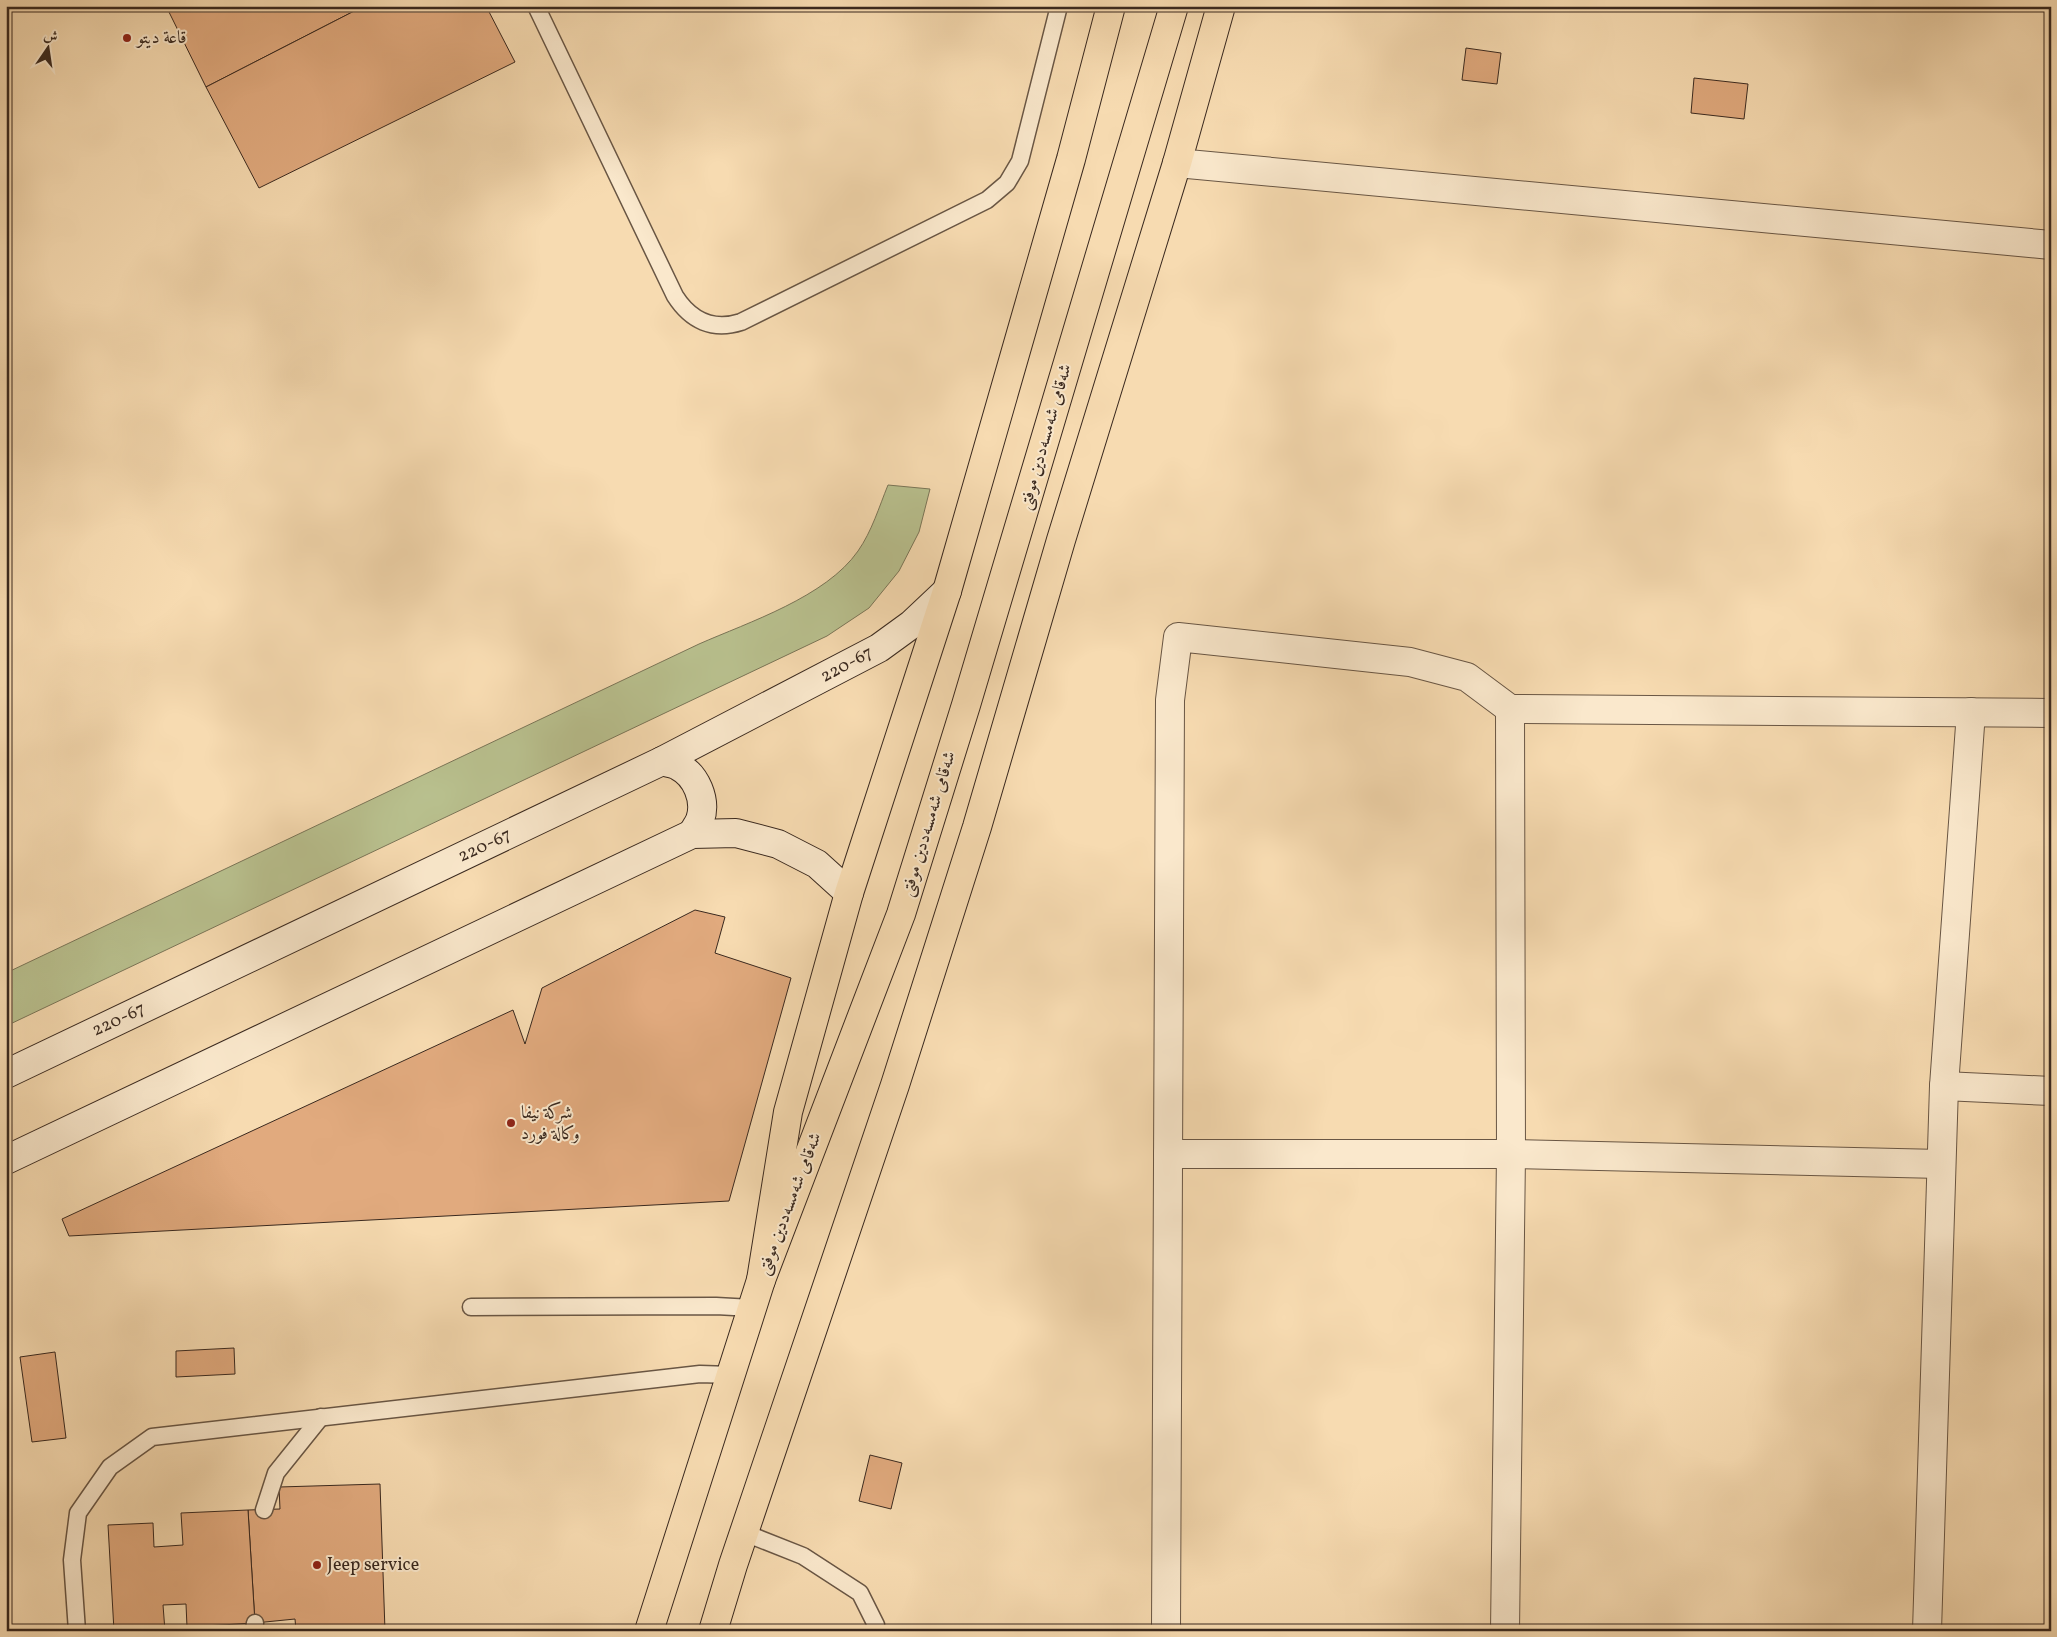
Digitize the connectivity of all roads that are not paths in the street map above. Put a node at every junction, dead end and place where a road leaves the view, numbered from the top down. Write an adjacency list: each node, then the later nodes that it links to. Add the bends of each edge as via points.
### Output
1 (536, 6): 2 (lane, via 675,296 687,312 703,323 729,326 987,200 1002,188 1020,161)
2 (1058, 6)
3 (1111, 6): 8 (main road)
4 (1174, 6): 22 (main road, شەقامی شەمسەددین موفتی, via 901,914)
5 (1221, 6): 6 (main road)
6 (1177, 162): 7 (street); 28 (main road, via 977,827 895,1085)
7 (2051, 245)
8 (947, 591): 12 (street, 220-67, via 912,624 879,648); 14 (main road)
9 (1510, 710): 10 (street); 18 (street, via 1467,677 1410,662 1178,637 1170,700); 19 (street)
10 (1970, 712): 11 (street); 16 (street)
11 (2051, 713)
12 (662, 761): 13 (street, via 678,766 690,775 699,789 702,804 700,820); 15 (street, 220-67)
13 (692, 834): 14 (street, via 736,833 778,844 817,864); 20 (street)
14 (849, 893): 22 (main road, via 788,1112)
15 (6, 1074)
16 (1944, 1086): 17 (street); 21 (street)
17 (2051, 1091)
18 (1168, 1154): 19 (street); 33 (street)
19 (1511, 1154): 21 (street); 34 (street)
20 (6, 1160)
21 (1942, 1164): 35 (street)
22 (761, 1280): 24 (main road, شەقامی شەمسەددین موفتی)
23 (471, 1307): 24 (lane)
24 (752, 1308): 25 (main road, شەقامی شەمسەددین موفتی)
25 (730, 1375): 26 (lane, via 700,1374); 30 (main road, شەقامی شەمسەددین موفتی)
26 (321, 1417): 27 (lane, via 276,1472); 29 (lane, via 152,1436 110,1467 78,1513 72,1560)
27 (264, 1510)
28 (745, 1533): 31 (main road); 32 (lane, via 803,1556 860,1593)
29 (77, 1631)
30 (649, 1631)
31 (713, 1631)
32 (876, 1631)
33 (1166, 1631)
34 (1505, 1631)
35 (1927, 1631)

